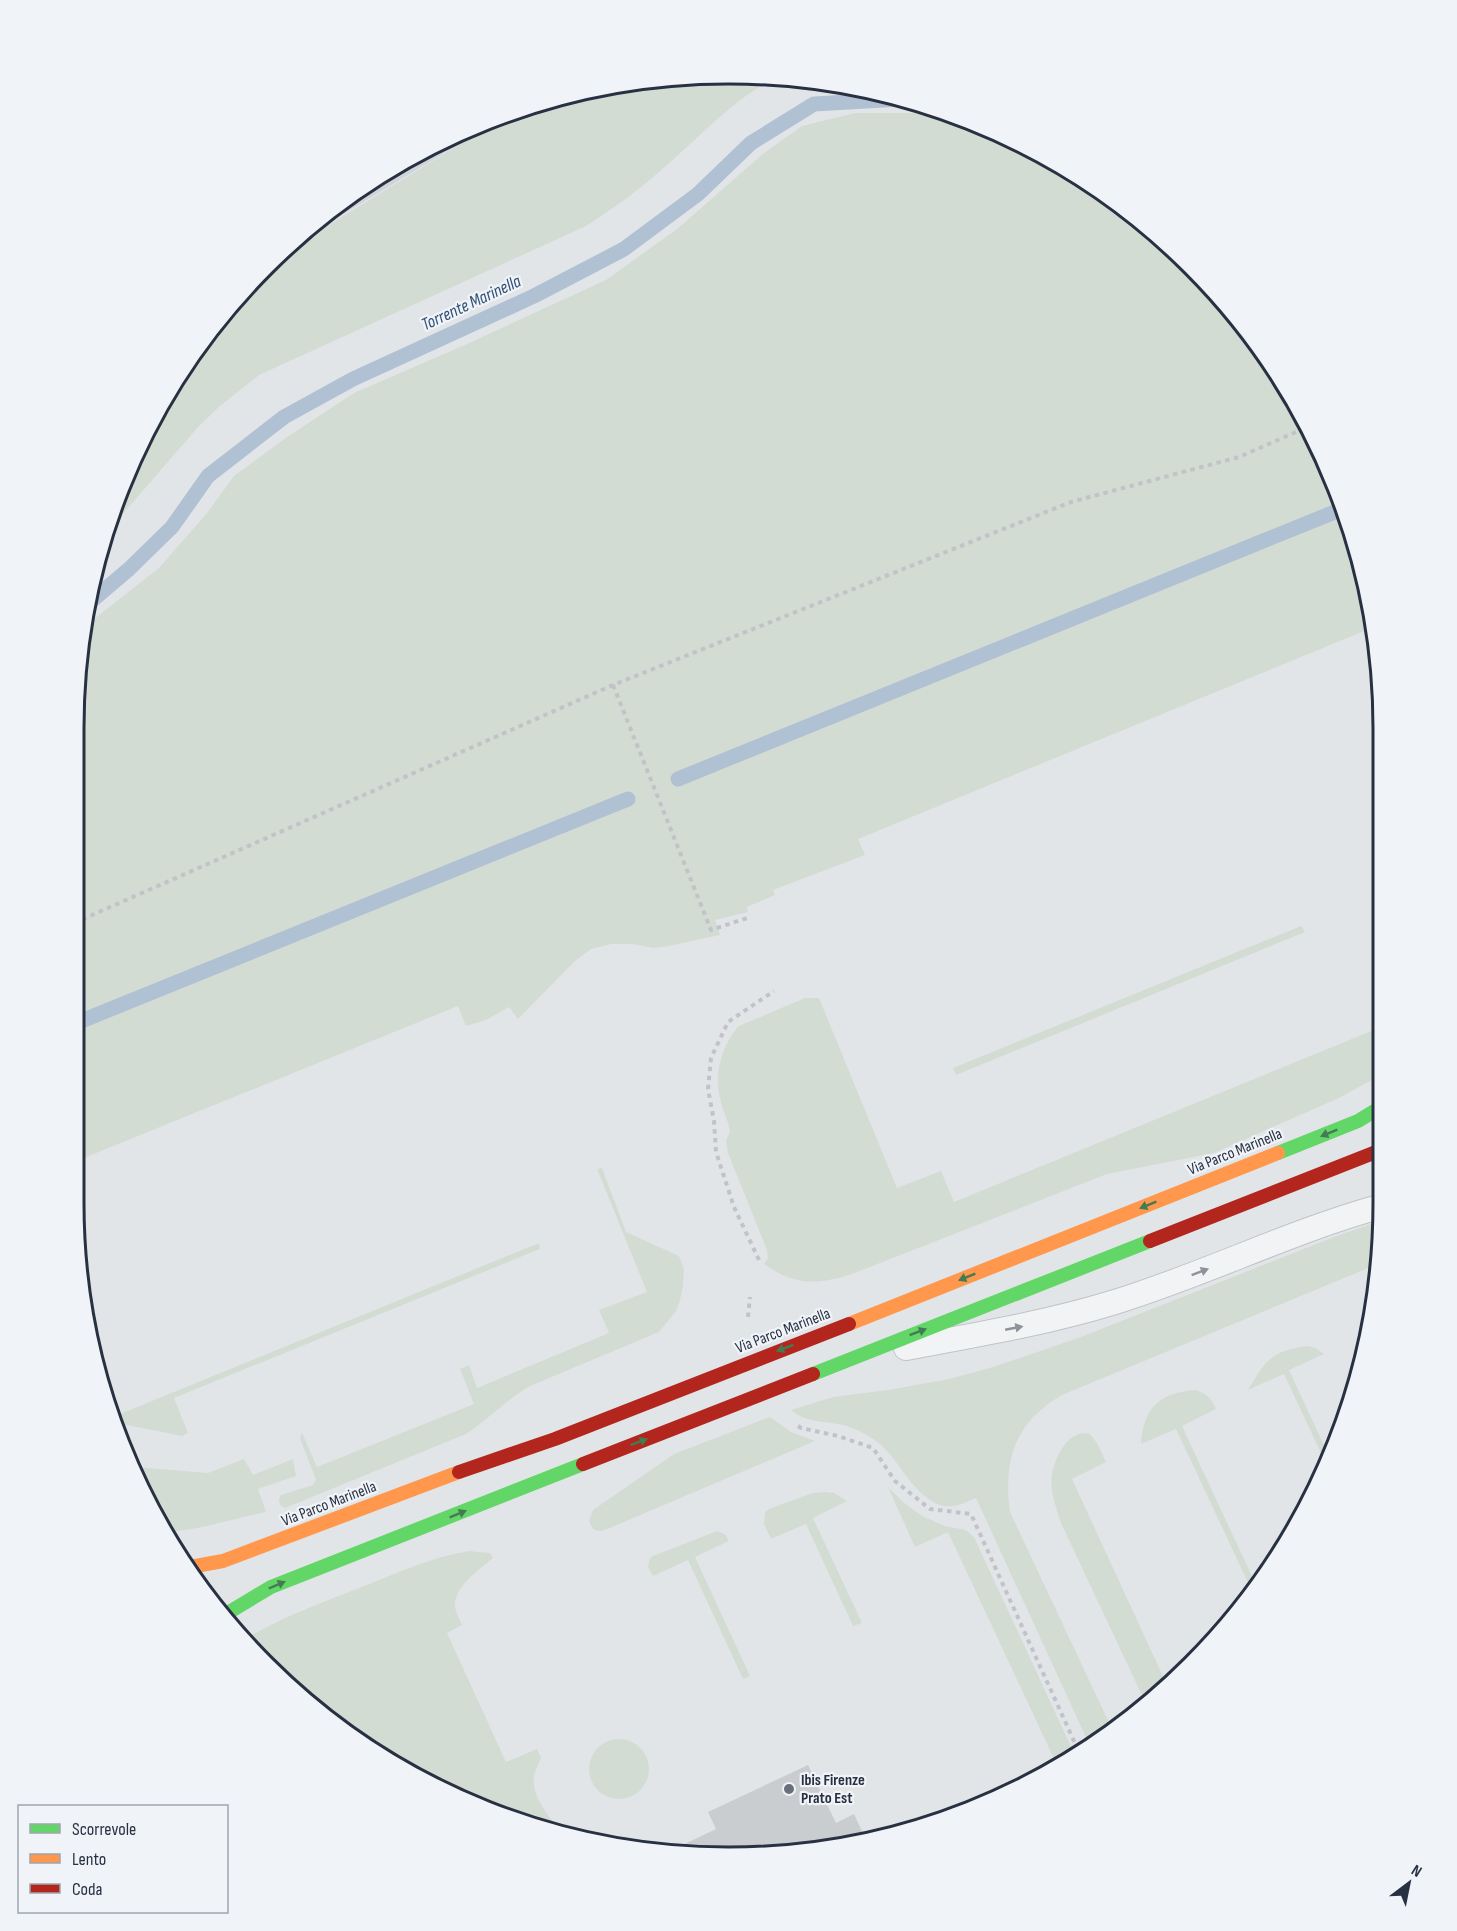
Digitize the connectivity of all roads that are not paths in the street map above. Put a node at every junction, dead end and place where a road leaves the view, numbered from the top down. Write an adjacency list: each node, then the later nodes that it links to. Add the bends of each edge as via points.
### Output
1 (1373, 1112): 5 (main road, Via Parco Marinella, one-way to 5, via 555,1439 223,1562)
2 (1373, 1153): 4 (main road, one-way to 2)
3 (1373, 1209): 4 (lane, one-way to 3, via 1022,1327 1115,1302)
4 (853, 1358): 6 (main road, one-way to 4, via 271,1587)
5 (197, 1566)
6 (231, 1611)

